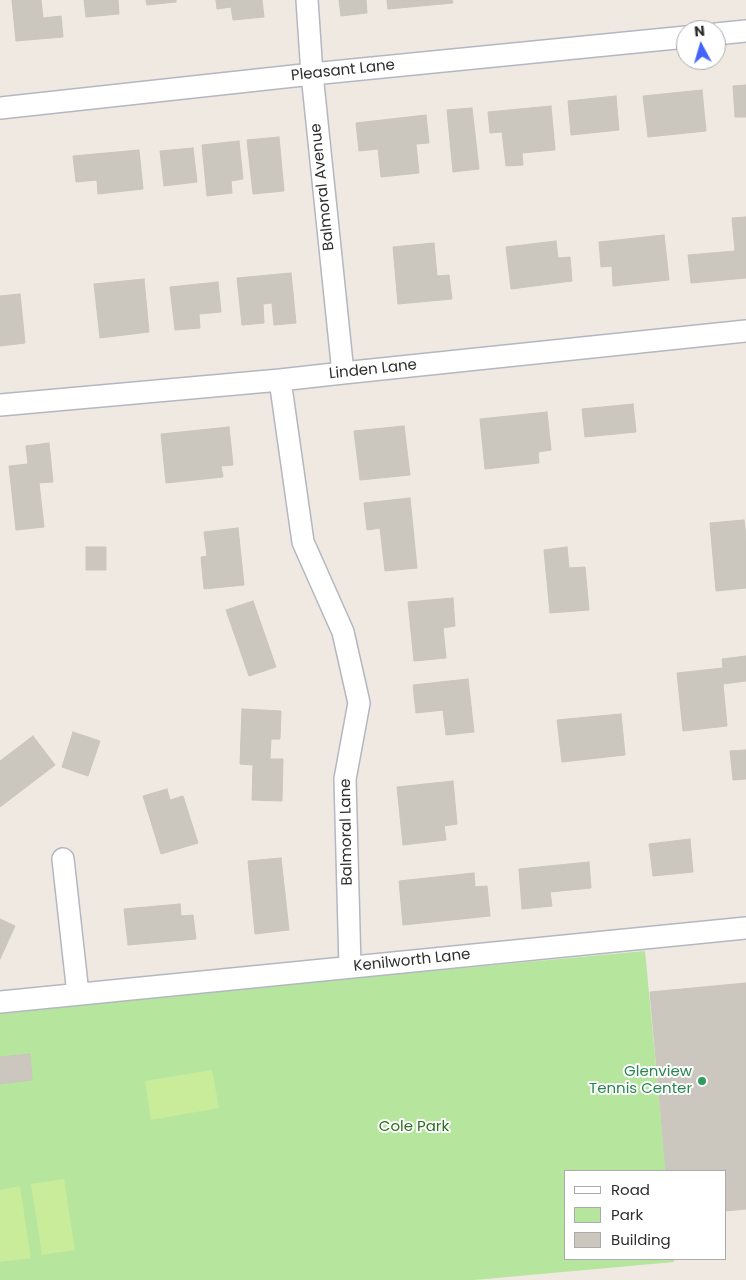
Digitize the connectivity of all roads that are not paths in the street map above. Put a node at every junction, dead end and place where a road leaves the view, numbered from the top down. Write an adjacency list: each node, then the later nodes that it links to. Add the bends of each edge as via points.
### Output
1 (307, 0): 5 (street, Balmoral Avenue)
2 (746, 31): 3 (street)
3 (726, 33)
4 (676, 37): 5 (street, Pleasant Lane)
5 (312, 74): 6 (street, Pleasant Lane); 8 (street, Balmoral Avenue)
6 (0, 108)
7 (746, 331): 8 (street, Linden Lane)
8 (343, 373): 9 (street, Linden Lane)
9 (280, 380): 10 (street, Linden Lane); 13 (street, Balmoral Lane, via 303,542 343,632 359,703 345,780)
10 (0, 405)
11 (63, 859): 14 (street)
12 (746, 928): 13 (street, Kenilworth Lane)
13 (350, 967): 14 (street, Kenilworth Lane)
14 (78, 994): 15 (street, Kenilworth Lane)
15 (0, 1002)

